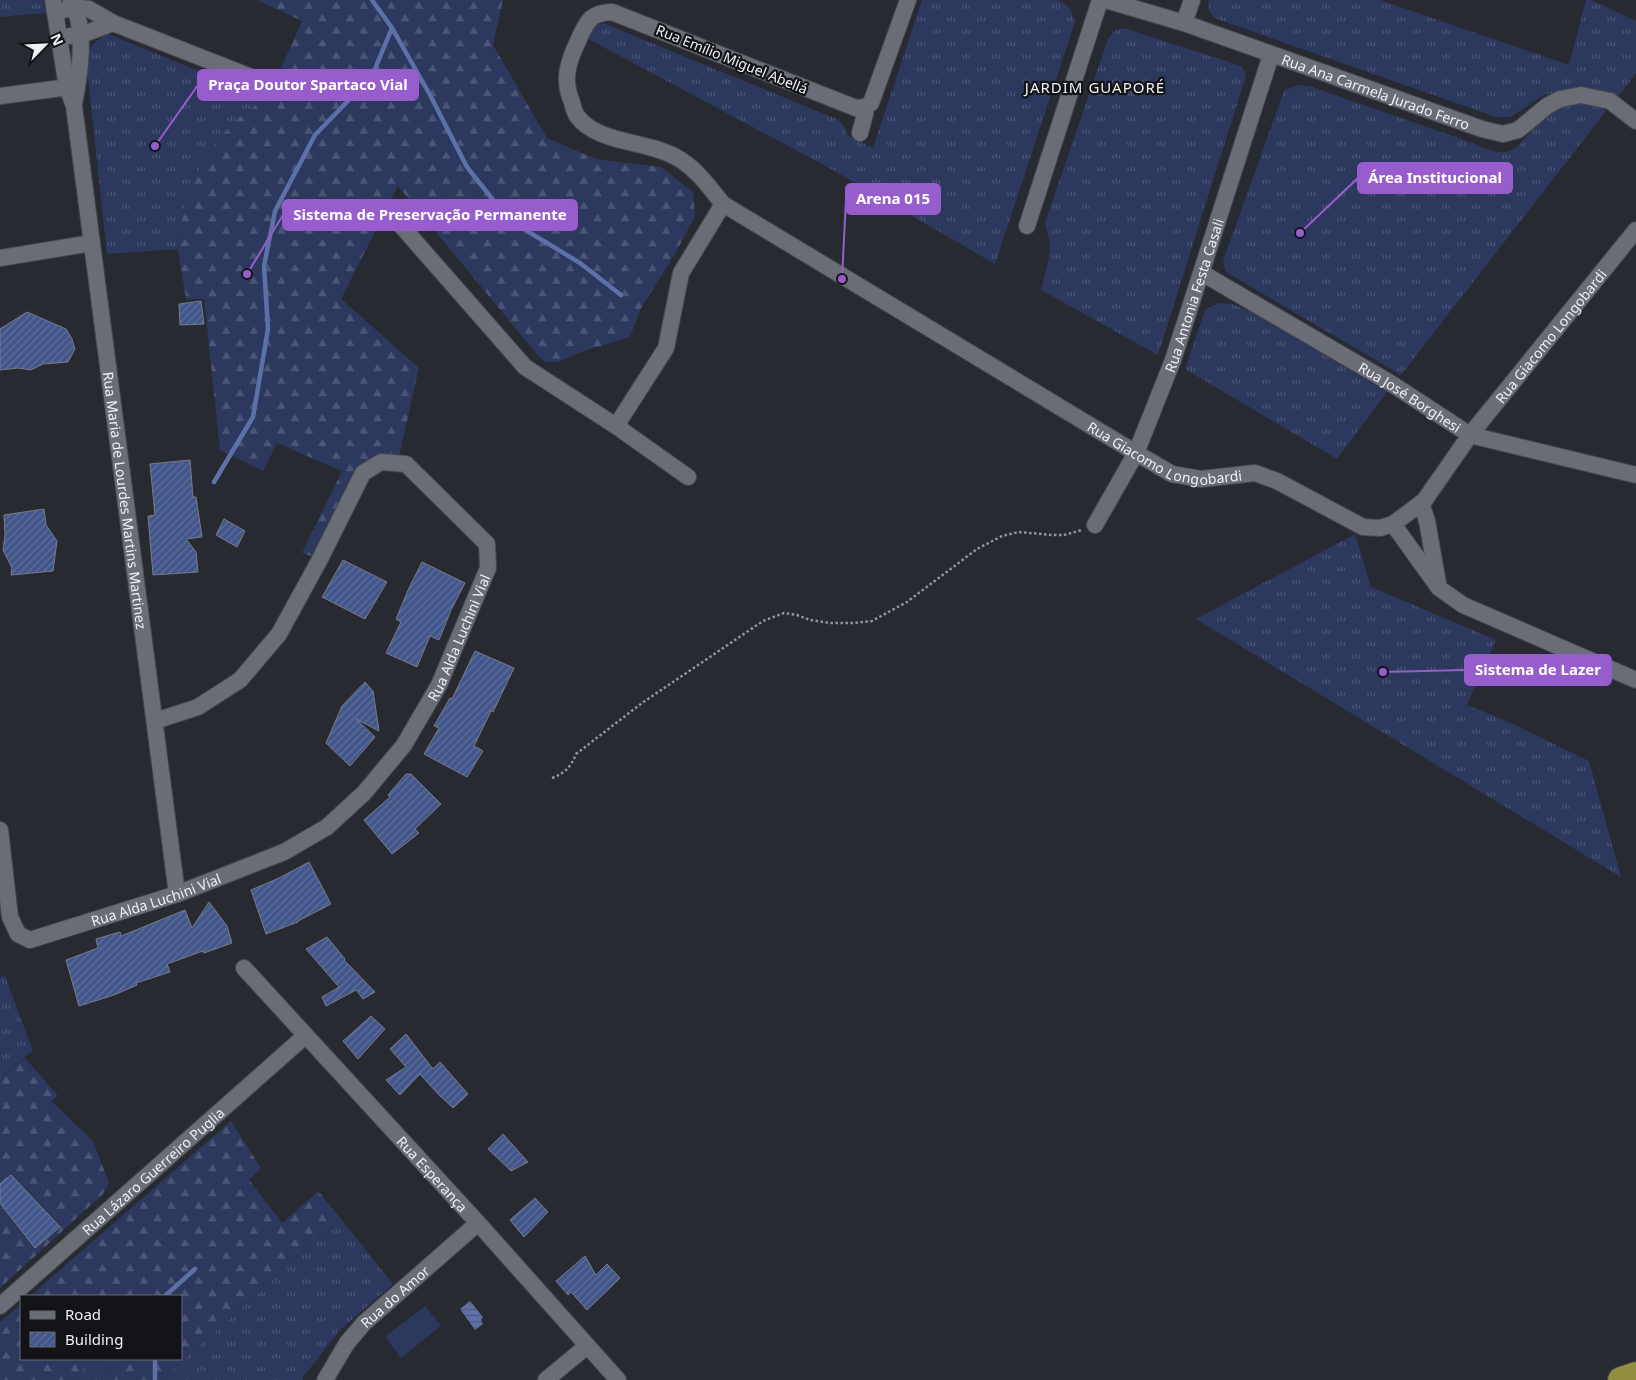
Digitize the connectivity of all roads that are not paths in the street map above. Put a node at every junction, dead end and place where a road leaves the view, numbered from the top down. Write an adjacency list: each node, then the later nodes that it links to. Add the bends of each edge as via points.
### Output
1 (908, 0): 16 (street, via 871,103)
2 (1100, 0): 21 (street)
3 (1106, 0): 9 (street, Rua Ana Carmela Jurado Ferro)
4 (1192, 0): 9 (street)
5 (73, 4): 6 (street); 8 (street); 11 (street, Rua Maria de Lourdes Martins Martinez)
6 (54, 6): 10 (street, Rua Maria de Lourdes Martins Martinez)
7 (600, 12): 16 (street, Rua Emílio Miguel Abellá, via 612,12 856,108); 19 (street, Rua Giacomo Longobardi, via 589,19 566,69 567,92 578,117 596,132 662,150 680,160)
8 (113, 23): 11 (street); 13 (street)
9 (1184, 23): 12 (street, Rua Ana Carmela Jurado Ferro)
10 (58, 31): 11 (street, via 71,37); 14 (street, Rua Maria de Lourdes Martins Martinez)
11 (81, 35): 14 (street, Rua Maria de Lourdes Martins Martinez)
12 (1271, 55): 17 (street, Rua Ana Carmela Jurado Ferro, via 1503,134 1518,130 1560,99 1581,95 1610,101); 25 (street, Rua Antonia Festa Casali)
13 (264, 82)
14 (73, 87): 15 (street); 23 (street, Rua Maria de Lourdes Martins Martinez)
15 (0, 96)
16 (865, 107): 18 (street)
17 (1636, 121)
18 (860, 134)
19 (723, 204): 26 (street, via 681,273 666,348); 28 (street, Rua Giacomo Longobardi)
20 (398, 222): 26 (street, via 525,367)
21 (1027, 226)
22 (1636, 230): 27 (street, Rua Giacomo Longobardi)
23 (92, 243): 24 (street); 36 (street, Rua Maria de Lourdes Martins Martinez)
24 (0, 258)
25 (1202, 273): 27 (street, Rua José Borghesi, via 1392,384); 28 (street, Rua Antonia Festa Casali, via 1173,360)
26 (616, 426): 30 (street)
27 (1470, 435): 29 (street, Rua José Borghesi); 31 (street, Rua Giacomo Longobardi)
28 (1136, 453): 32 (street, Rua Giacomo Longobardi, via 1172,474 1201,480 1255,473 1278,481 1363,527 1380,528); 33 (street, Rua Antonia Festa Casali)
29 (1636, 475)
30 (688, 477)
31 (1421, 503): 32 (street, Rua Giacomo Longobardi); 34 (street)
32 (1393, 524): 34 (street)
33 (1095, 525)
34 (1439, 588): 35 (street, via 1463,605)
35 (1636, 680)
36 (155, 721): 38 (street, Rua Maria de Lourdes Martins Martinez); 38 (street, Rua Alda Luchini Vial, via 198,707 240,680 279,634 363,473 381,462 406,464 487,544 488,568 439,685 404,745 364,793 326,827 284,852)
37 (0, 830): 38 (street, Rua Alda Luchini Vial, via 10,917 18,934 30,940)
38 (177, 894)
39 (244, 968): 40 (street, Rua Esperança)
40 (305, 1036): 41 (street, Rua Esperança); 42 (street, Rua Lázaro Guerreiro Puglia)
41 (478, 1223): 43 (street, Rua Esperança); 45 (street, Rua do Amor, via 364,1323 347,1343)
42 (0, 1306)
43 (587, 1346): 46 (street); 47 (street, Rua Esperança)
44 (1636, 1375): 48 (highway)
45 (325, 1380)
46 (546, 1380)
47 (618, 1380)
48 (1621, 1380)

